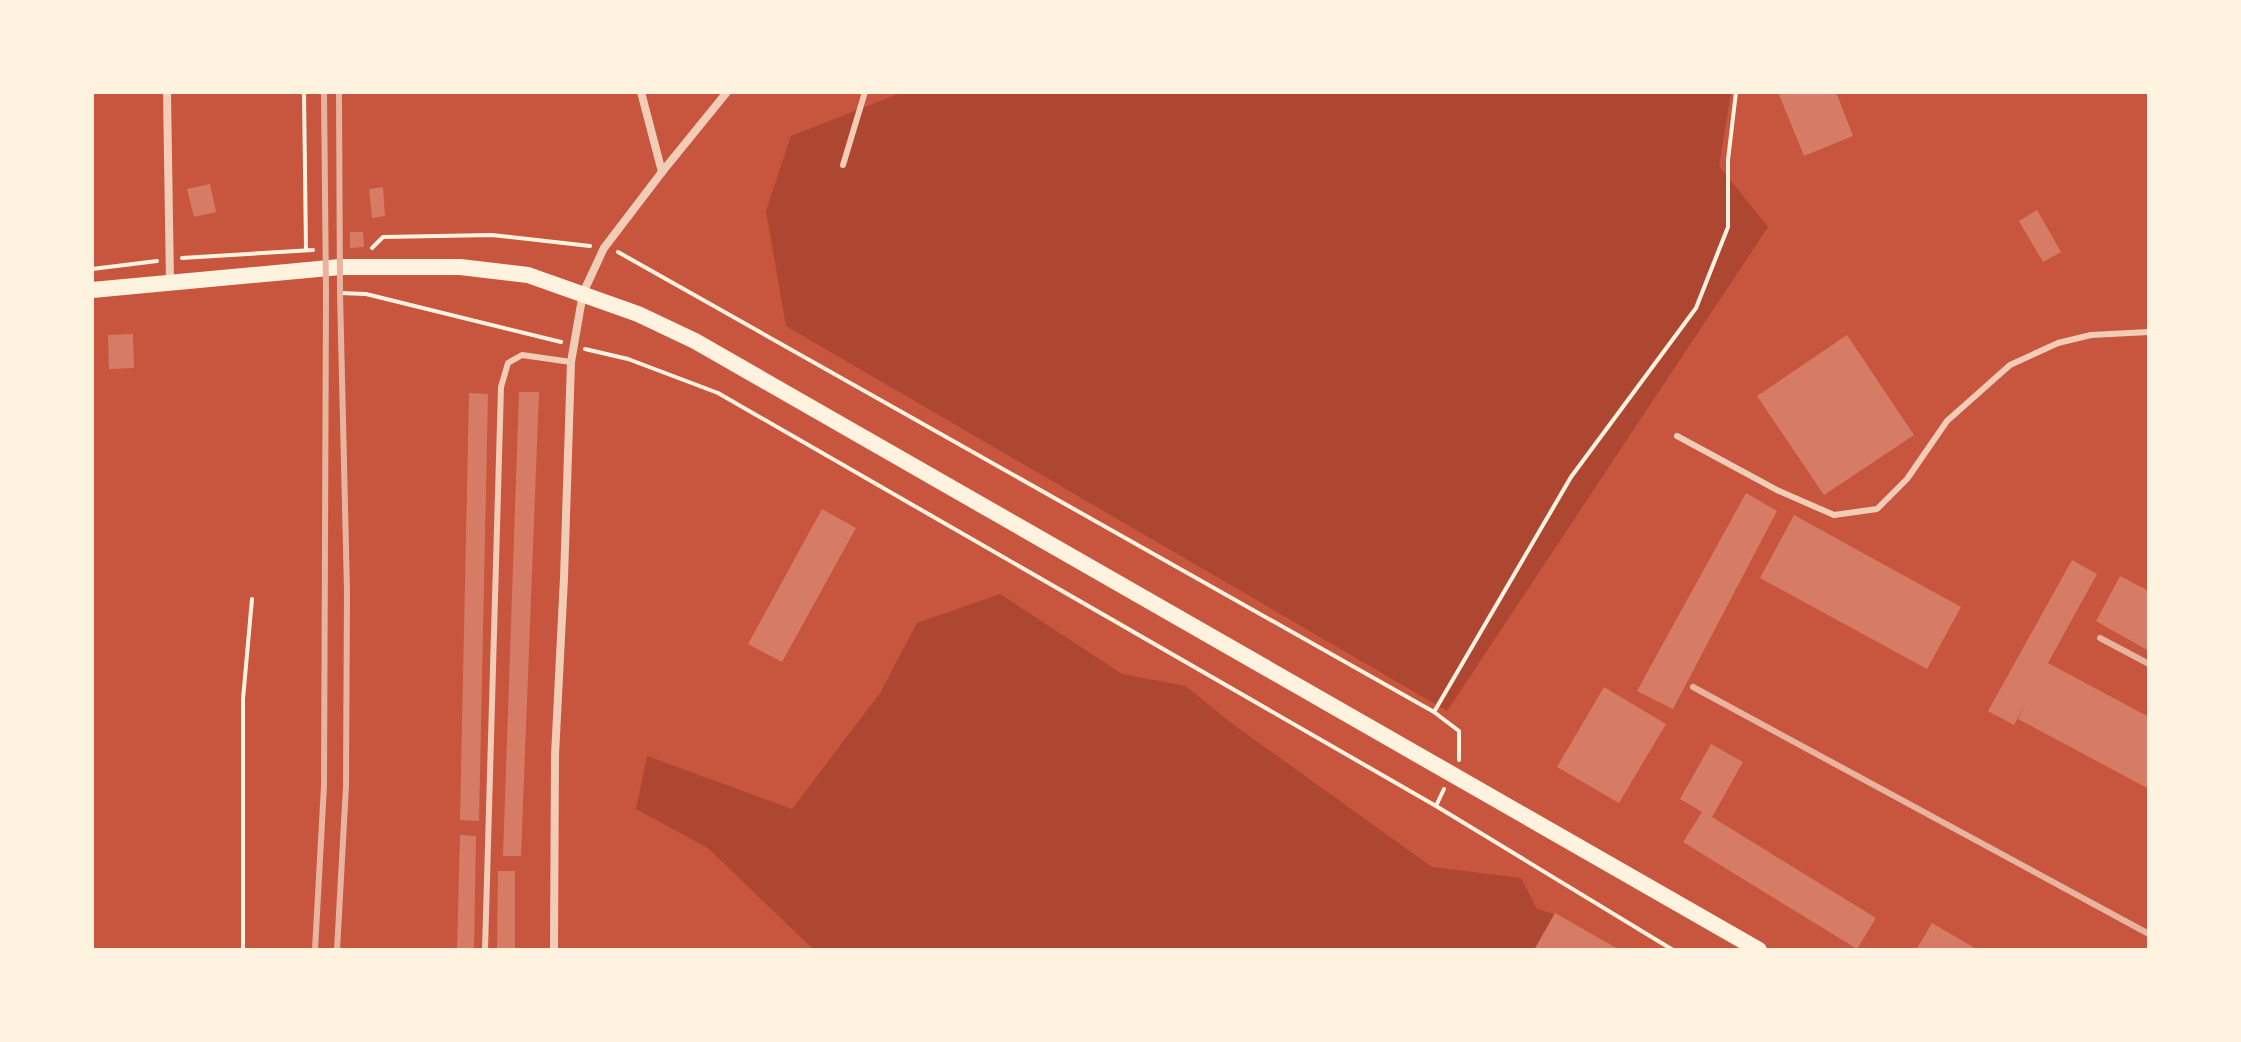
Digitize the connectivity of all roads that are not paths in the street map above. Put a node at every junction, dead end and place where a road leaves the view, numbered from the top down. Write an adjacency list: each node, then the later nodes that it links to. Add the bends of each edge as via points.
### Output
1 (167, 92): 7 (street)
2 (641, 92): 6 (street)
3 (727, 92): 6 (street)
4 (865, 92): 5 (lane)
5 (843, 165)
6 (662, 172): 9 (street, via 604,248)
7 (170, 284): 8 (main road); 9 (main road, via 340,267 460,267 528,275)
8 (92, 290)
9 (583, 293): 11 (street); 13 (main road, via 695,341 1451,775)
10 (2149, 332): 12 (lane, via 2091,335 2010,365 1947,421 1907,479 1877,509 1834,515)
11 (571, 362): 14 (lane, via 522,355 508,363 501,387); 15 (street, via 555,755)
12 (1677, 436)
13 (1734, 944): 16 (main road)
14 (485, 950)
15 (554, 950)
16 (1759, 950)

